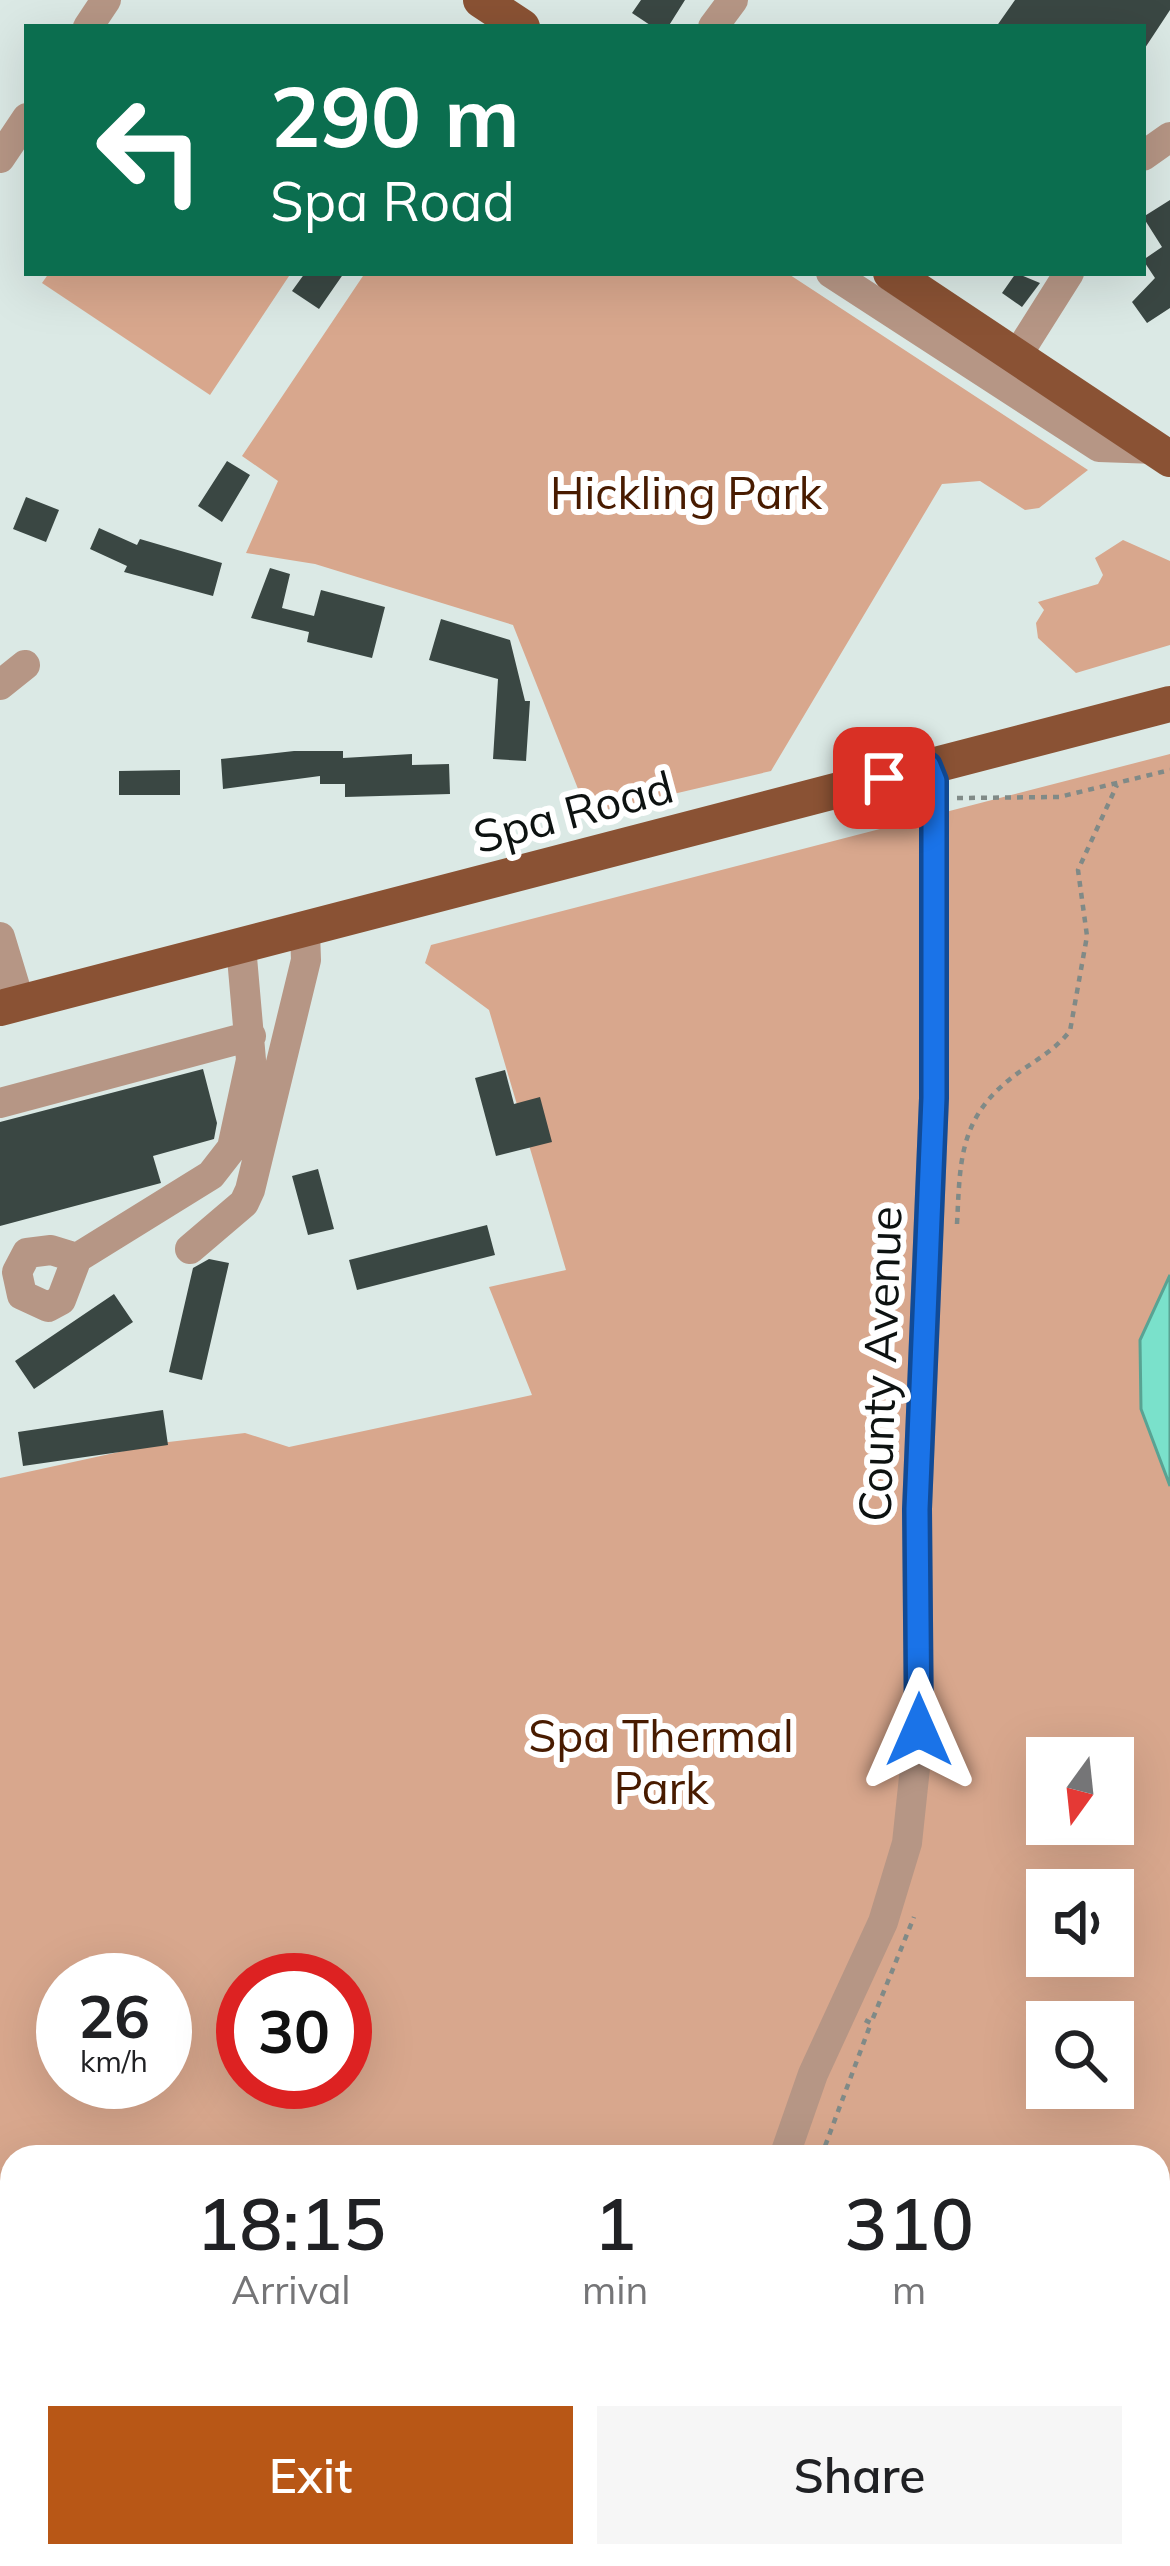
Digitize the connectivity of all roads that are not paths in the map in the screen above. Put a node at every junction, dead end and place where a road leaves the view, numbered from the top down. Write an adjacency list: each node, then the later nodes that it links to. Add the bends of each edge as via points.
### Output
1 (481, 0): 2 (main road)
2 (517, 24)
3 (24, 122): 4 (street)
4 (0, 158)
5 (836, 276): 9 (street, via 1099,447)
6 (895, 276): 8 (main road)
7 (1067, 276): 8 (street)
8 (1016, 357): 9 (main road)
9 (1163, 454)
10 (25, 665): 11 (street)
11 (0, 685)
12 (1170, 704): 13 (main road, Spa Road)
13 (938, 782): 14 (main road, Spa Road); 22 (street, County Avenue, via 917,1509 919,1730 907,1843 856,2017)
14 (304, 932): 16 (main road, Spa Road); 20 (street, via 306,960 250,1190)
15 (0, 937): 17 (street)
16 (242, 946): 17 (main road, Spa Road); 18 (street)
17 (10, 1005)
18 (251, 1036): 19 (street); 21 (street, via 227,1156)
19 (0, 1102)
20 (190, 1249)
21 (77, 1258)
22 (790, 2145)

